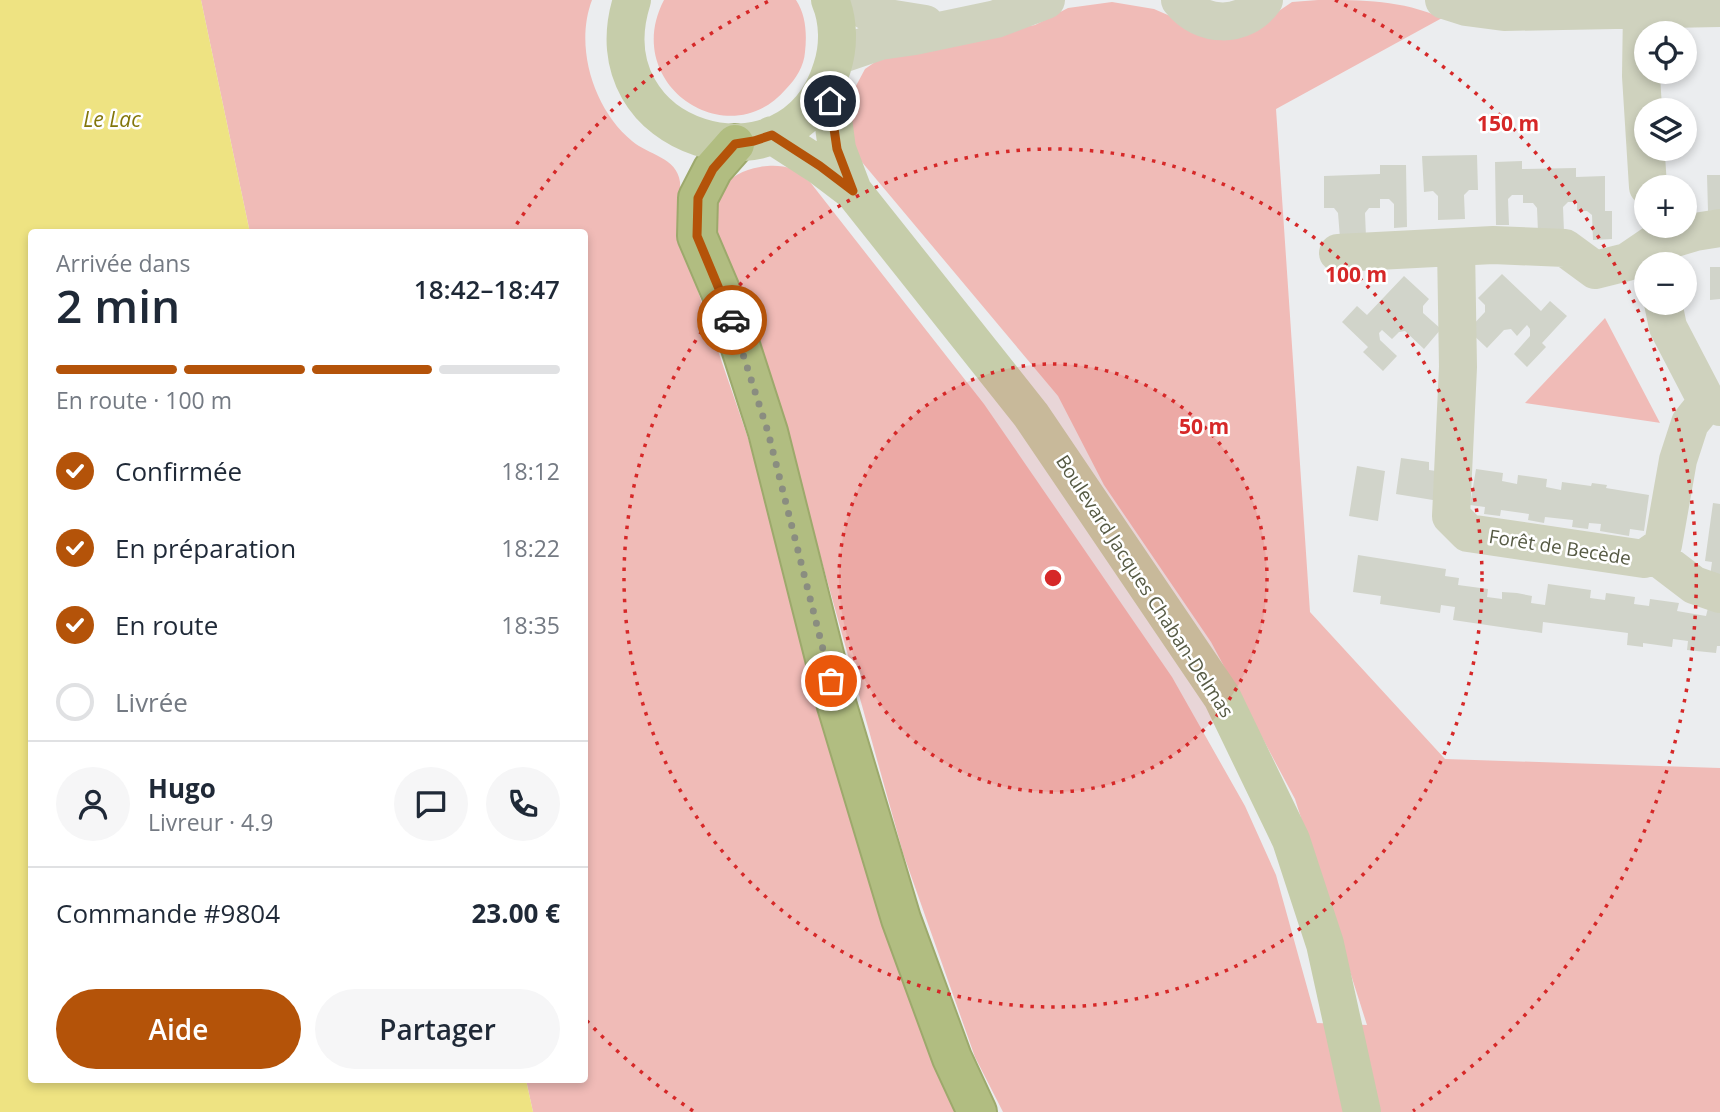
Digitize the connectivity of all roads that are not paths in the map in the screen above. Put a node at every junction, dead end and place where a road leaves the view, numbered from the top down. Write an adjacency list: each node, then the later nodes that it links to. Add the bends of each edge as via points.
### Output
1 (632, 0): 13 (main road, via 625,30 627,60 637,87 655,112 678,130 706,141)
2 (830, 0): 11 (main road, Boulevard Jacques Chaban-Delmas, via 837,30)
3 (848, 0): 10 (street, via 875,16)
4 (1046, 0): 10 (street, via 996,19)
5 (1264, 0): 7 (street, via 1252,13 1225,22 1204,19)
6 (1444, 0): 9 (street, via 1504,12)
7 (1178, 3)
8 (1720, 8): 9 (street)
9 (1642, 9): 14 (street)
10 (948, 28): 11 (street, via 880,41)
11 (832, 69): 12 (main road, via 814,104); 15 (main road, Boulevard Jacques Chaban-Delmas, via 837,149)
12 (772, 135): 13 (main road); 15 (main road, Boulevard Jacques Chaban-Delmas)
13 (735, 144): 24 (highway, via 713,169 698,198 697,236 729,311 768,432 837,706 901,919)
14 (1647, 175)
15 (853, 191): 25 (main road, Boulevard Jacques Chaban-Delmas, via 1031,415 1222,697 1291,840 1325,944)
16 (1720, 228): 17 (street)
17 (1653, 245): 18 (street, via 1627,262 1595,270 1565,248)
18 (1456, 247): 19 (street); 22 (street, Forêt de Becède, via 1458,366 1451,516 1468,533 1644,559)
19 (1338, 253)
20 (1666, 315): 21 (street)
21 (1713, 405): 22 (street, Forêt de Becède, via 1690,423 1662,545)
22 (1652, 553): 23 (street, via 1694,585)
23 (1720, 594)
24 (977, 1112)
25 (1362, 1112)

